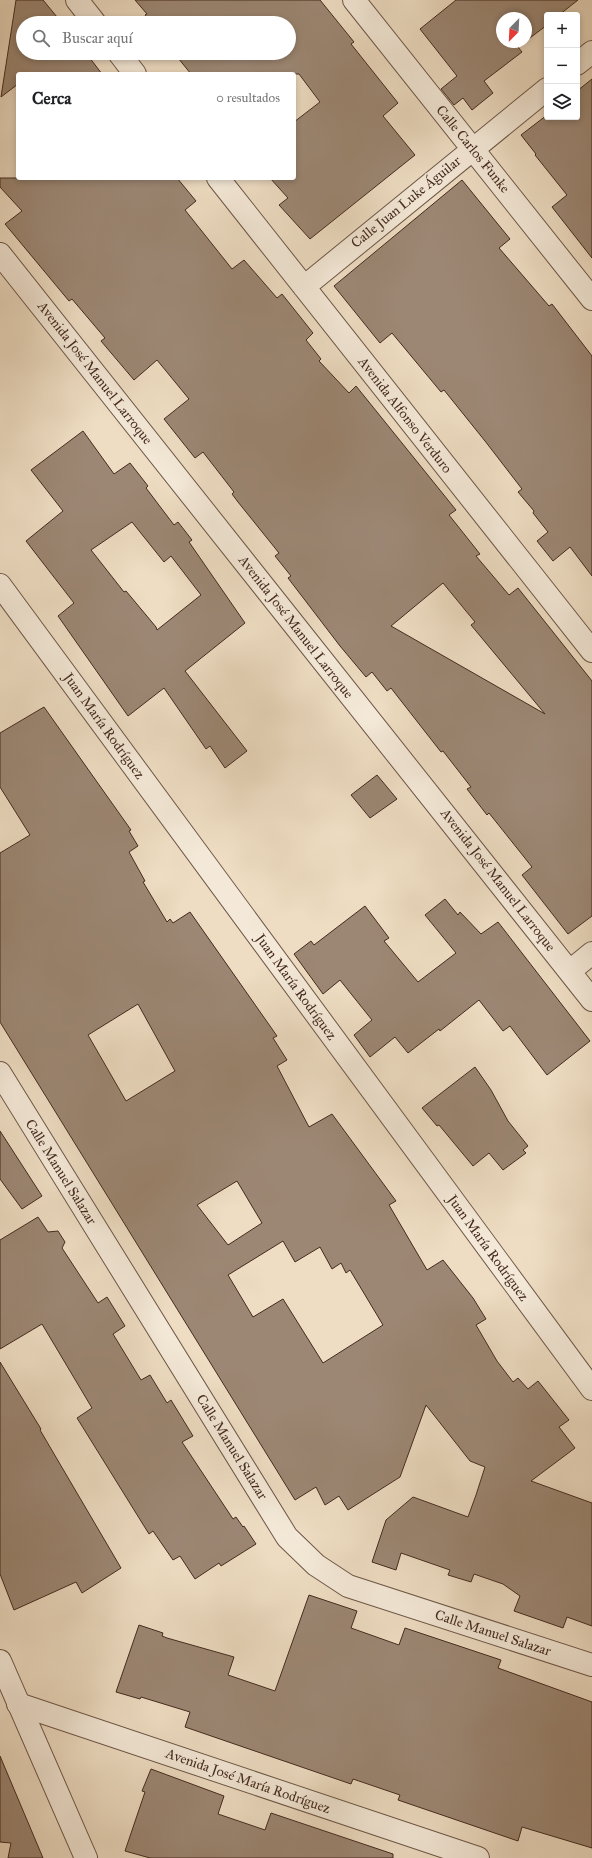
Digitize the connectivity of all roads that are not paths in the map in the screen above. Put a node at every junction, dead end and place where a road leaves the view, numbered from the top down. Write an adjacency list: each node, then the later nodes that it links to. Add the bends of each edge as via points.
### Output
1 (77, 0): 3 (street)
2 (354, 0): 9 (street, Calle Carlos Funke)
3 (90, 16)
4 (592, 52): 6 (street)
5 (125, 60): 7 (street)
6 (580, 62)
7 (134, 72)
8 (544, 90): 9 (street, Calle Juan Luke Águilar)
9 (473, 148): 12 (street, Calle Juan Luke Águilar); 13 (street, Calle Carlos Funke)
10 (220, 180): 12 (street, Avenida Alfonso Verduro)
11 (0, 254): 17 (street, Avenida José Manuel Larroque)
12 (304, 287): 15 (street, Avenida Alfonso Verduro)
13 (592, 299)
14 (0, 585): 20 (street, Juan María Rodríguez)
15 (592, 651)
16 (592, 953): 17 (street)
17 (570, 971): 18 (street, Avenida José Manuel Larroque)
18 (592, 1000)
19 (0, 1073): 22 (street, Calle Manuel Salazar, via 287,1537 316,1565 348,1586)
20 (592, 1389)
21 (0, 1661): 23 (street)
22 (592, 1665)
23 (18, 1704): 24 (street); 25 (street, Avenida José María Rodríguez)
24 (86, 1858)
25 (478, 1858)

